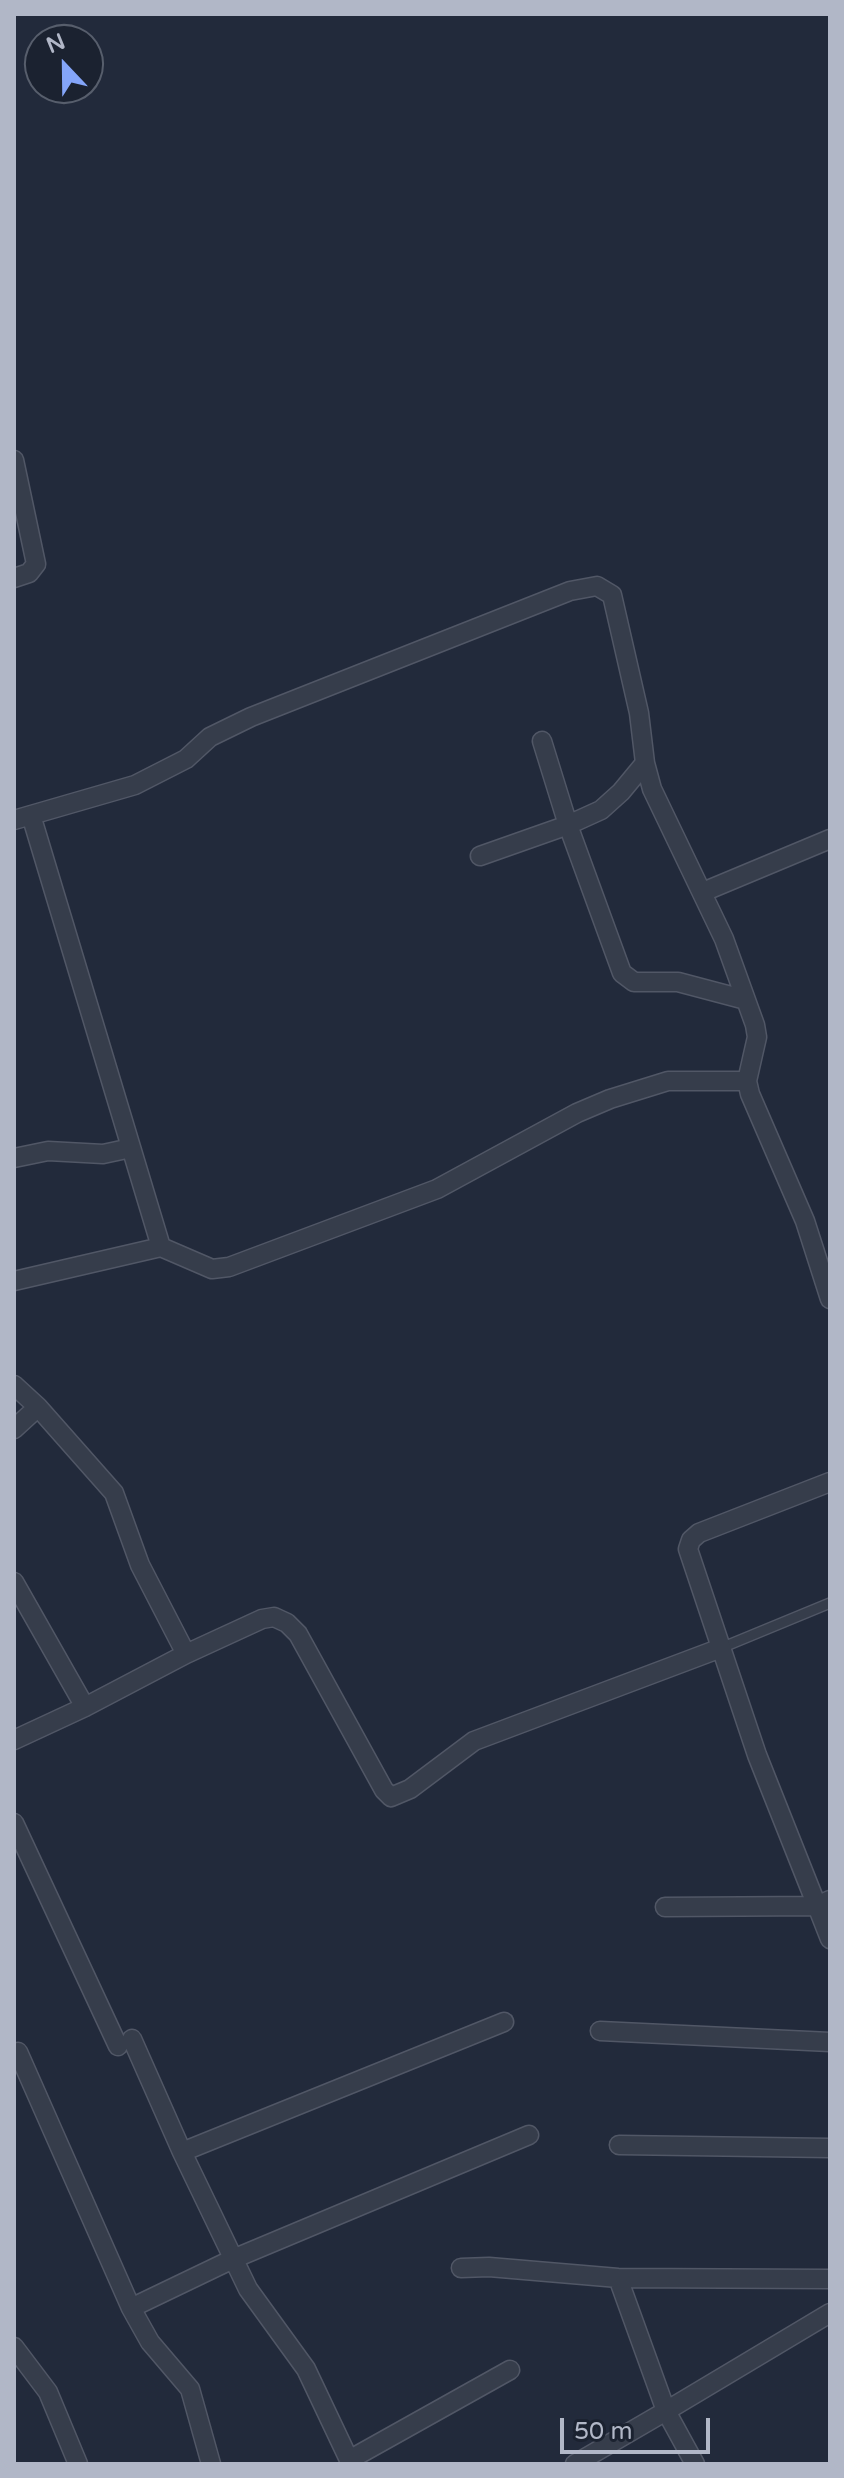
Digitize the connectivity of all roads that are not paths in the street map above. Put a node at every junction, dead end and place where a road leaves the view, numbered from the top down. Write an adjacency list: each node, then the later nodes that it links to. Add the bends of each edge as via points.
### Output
1 (14, 460): 2 (street, via 36,564)
2 (14, 578)
3 (542, 741): 6 (street)
4 (645, 763): 5 (street, via 612,595 597,586 570,591 251,717 135,785); 6 (street, via 601,810); 9 (street, via 652,789)
5 (23, 817): 12 (street)
6 (568, 825): 8 (street); 10 (street, via 626,978 689,984)
7 (830, 839): 9 (street)
8 (480, 856)
9 (703, 892): 10 (street)
10 (746, 1000): 11 (street, via 757,1037)
11 (747, 1081): 14 (street, via 668,1081 610,1099 437,1189 229,1267 212,1269); 16 (street, via 805,1221)
12 (131, 1148): 13 (street, via 103,1154 48,1151); 14 (street)
13 (14, 1158)
14 (161, 1247): 15 (street)
15 (14, 1281)
16 (830, 1299)
17 (14, 1385): 18 (street)
18 (38, 1407): 19 (street); 24 (street, via 114,1493 140,1565)
19 (14, 1429)
20 (830, 1482): 23 (street, via 691,1540 690,1559)
21 (14, 1582): 25 (street)
22 (830, 1603): 23 (lane)
23 (721, 1648): 24 (street, via 474,1741 391,1797 287,1623 262,1619); 28 (street, via 761,1764)
24 (186, 1654): 25 (street)
25 (85, 1707): 26 (street)
26 (14, 1740)
27 (14, 1823): 38 (street)
28 (823, 1903): 29 (street); 30 (street)
29 (665, 1907)
30 (830, 1939)
31 (504, 2022): 38 (street)
32 (600, 2031): 33 (street)
33 (830, 2042)
34 (15, 2050): 44 (street)
35 (529, 2135): 40 (street)
36 (619, 2145): 37 (street)
37 (830, 2148)
38 (182, 2152): 40 (street)
39 (461, 2268): 41 (street)
40 (241, 2274): 44 (street); 48 (street, via 306,2369)
41 (618, 2278): 42 (street); 47 (street)
42 (830, 2279)
43 (830, 2313): 47 (street)
44 (135, 2316): 50 (street, via 190,2389)
45 (14, 2347): 49 (street, via 48,2392)
46 (510, 2370): 48 (street)
47 (666, 2411): 51 (street); 52 (street)
48 (350, 2462)
49 (78, 2464)
50 (211, 2464)
51 (575, 2464)
52 (695, 2464)

